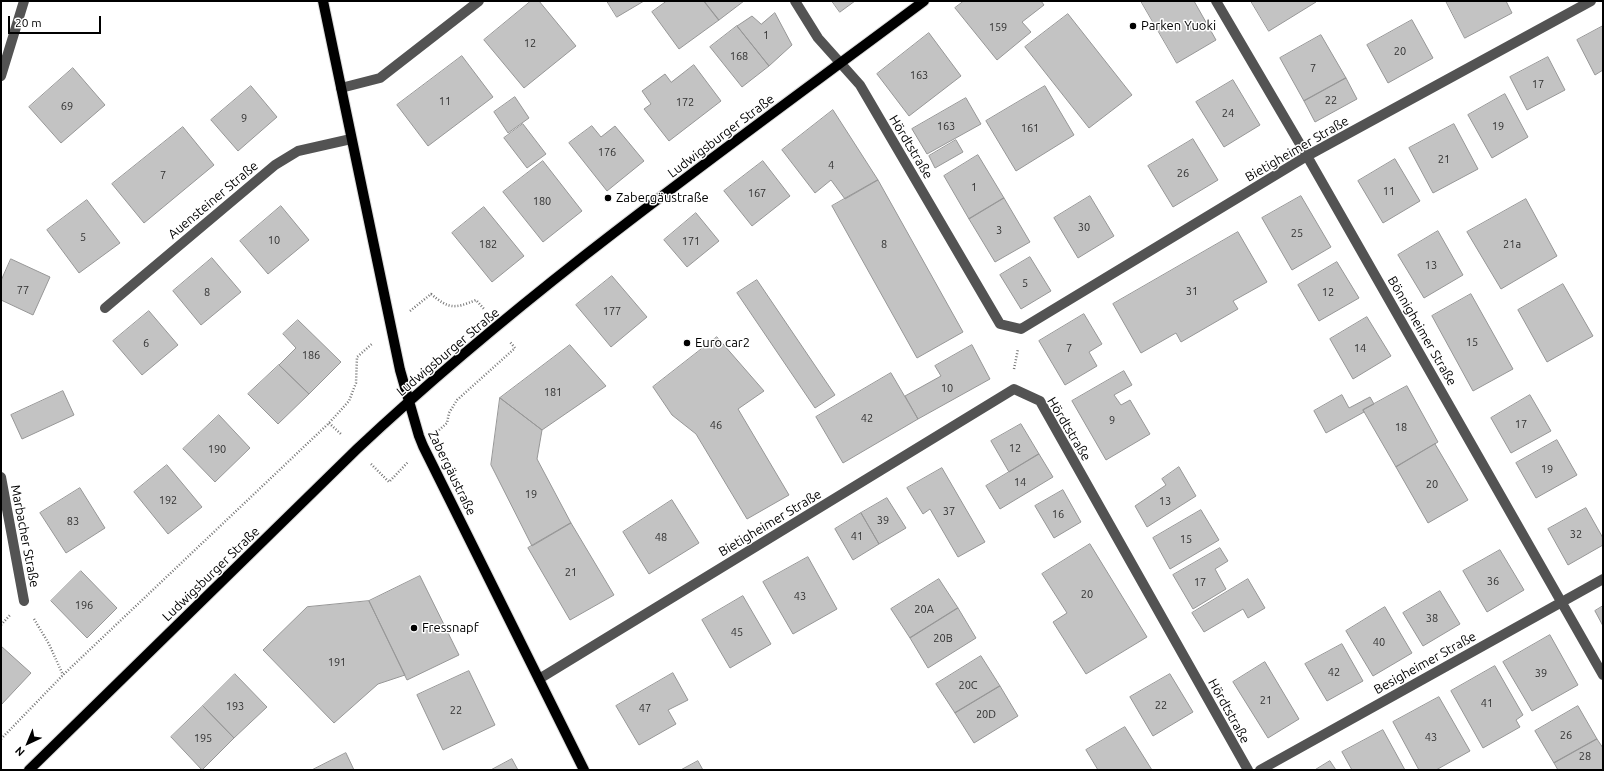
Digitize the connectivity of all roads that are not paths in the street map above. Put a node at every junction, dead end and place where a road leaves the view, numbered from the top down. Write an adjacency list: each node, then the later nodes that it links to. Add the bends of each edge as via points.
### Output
1 (24, 1): 9 (street)
2 (323, 1): 10 (main road, Zabergäustraße)
3 (479, 1): 10 (street, via 380,78)
4 (795, 1): 8 (street, Hördtstraße, via 818,38)
5 (924, 1): 8 (main road, Ludwigsburger Straße)
6 (1216, 1): 12 (street, Bönnigheimer Straße)
7 (1591, 1): 12 (street, Bietigheimer Straße)
8 (840, 64): 14 (street, Hördtstraße, via 860,85 1000,324); 16 (main road, Ludwigsburger Straße, via 620,228)
9 (1, 76)
10 (341, 88): 11 (main road, Zabergäustraße)
11 (351, 139): 13 (street, Auensteiner Straße, via 298,151 275,165); 16 (main road, Zabergäustraße)
12 (1307, 156): 14 (street, Bietigheimer Straße); 20 (street, Bönnigheimer Straße)
13 (105, 308)
14 (1021, 328)
15 (1014, 389): 22 (street, Bietigheimer Straße); 25 (street, Hördtstraße, via 1040,401)
16 (408, 401): 22 (main road, Zabergäustraße, via 423,446); 23 (main road, Ludwigsburger Straße)
17 (1, 477): 19 (street, Marbacher Straße)
18 (1603, 579): 20 (street, Besigheimer Straße)
19 (24, 601)
20 (1562, 602): 21 (street, Bönnigheimer Straße); 26 (street, Besigheimer Straße)
21 (1603, 674)
22 (539, 679): 24 (main road, Zabergäustraße)
23 (29, 770)
24 (584, 770)
25 (1248, 770)
26 (1260, 770)

